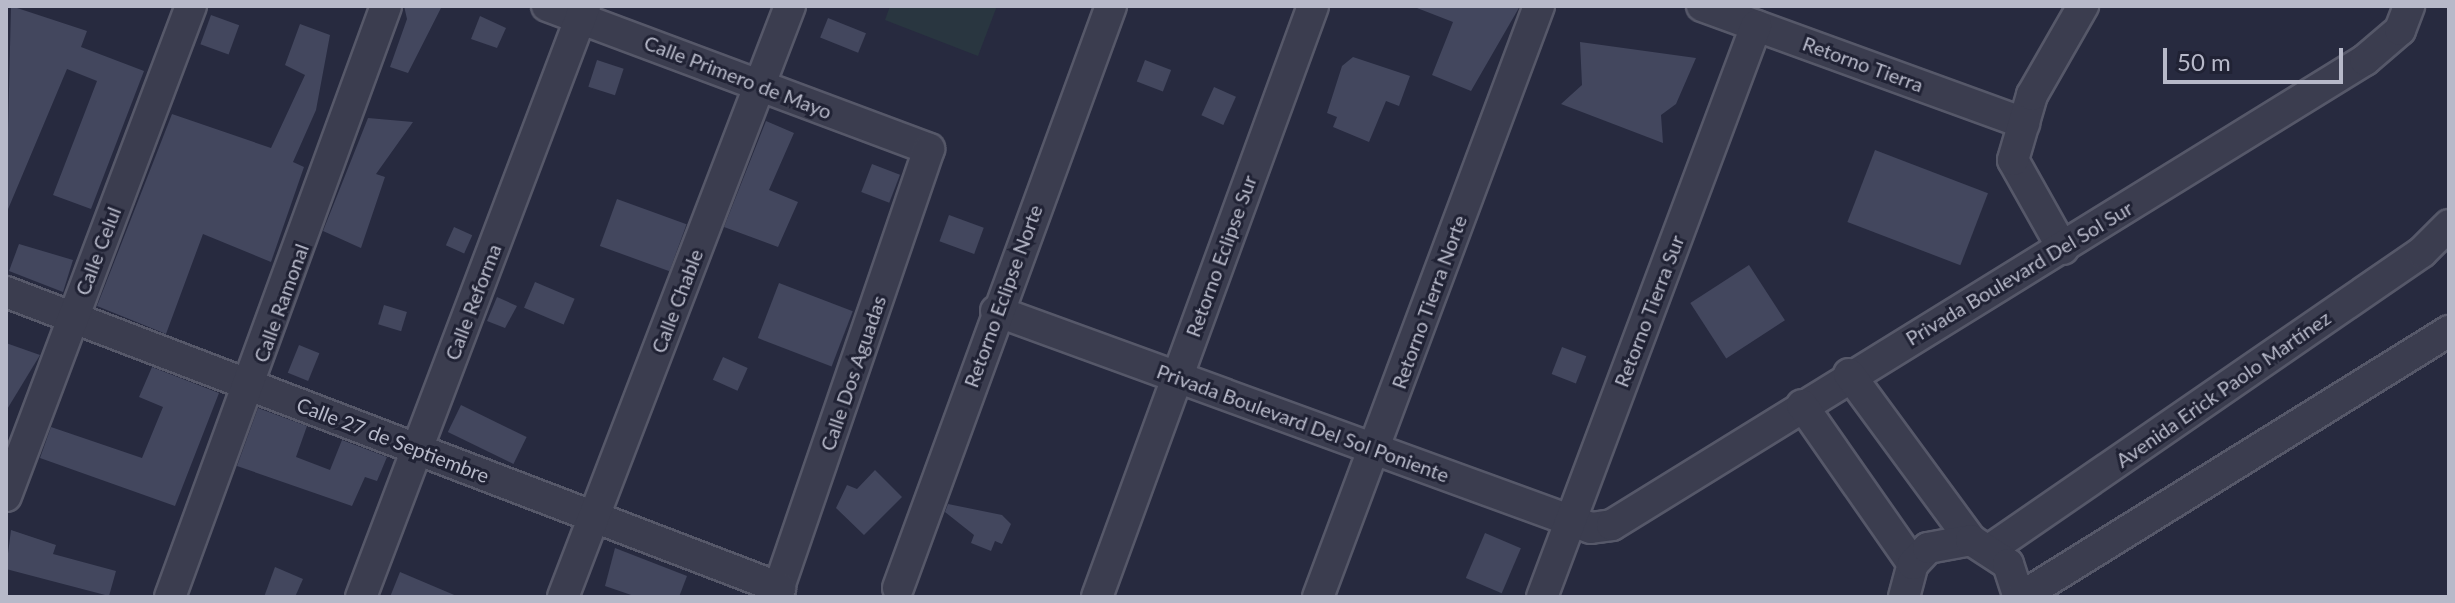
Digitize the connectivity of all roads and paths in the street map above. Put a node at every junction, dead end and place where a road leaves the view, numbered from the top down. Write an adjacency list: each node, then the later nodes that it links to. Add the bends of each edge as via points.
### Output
1 (191, 6): 20 (street, Calle Celul)
2 (386, 6): 24 (street, Calle Ramonal)
3 (547, 6): 11 (street, Calle Primero de Mayo)
4 (790, 6): 13 (street, Calle Chable)
5 (1111, 6): 19 (street, Retorno Eclipse Norte)
6 (1313, 6): 23 (street, Retorno Eclipse Sur)
7 (1539, 6): 27 (street, Retorno Tierra Norte)
8 (1702, 6): 12 (street, Retorno Tierra)
9 (2083, 6): 14 (street)
10 (2409, 6): 17 (street, Privada Boulevard Del Sol Sur, via 2400,30 2365,60)
11 (583, 12): 13 (street, Calle Primero de Mayo); 26 (street, Calle Reforma)
12 (1756, 26): 14 (street, Retorno Tierra); 30 (street, Retorno Tierra Sur)
13 (760, 84): 15 (street, Calle Primero de Mayo); 29 (street, Calle Chable)
14 (2024, 123): 17 (street, via 2013,160)
15 (929, 149): 35 (street, Calle Dos Aguadas)
16 (2449, 225): 32 (street, Avenida Erick Paolo Martínez, via 2422,252)
17 (2063, 249): 22 (street, Privada Boulevard Del Sol Sur)
18 (6, 292): 20 (street, Calle 27 de Septiembre)
19 (996, 311): 23 (street, Privada Boulevard Del Sol Poniente); 34 (street, Retorno Eclipse Norte)
20 (73, 318): 24 (street, Calle 27 de Septiembre); 28 (street, Calle Celul)
21 (2449, 331): 42 (street)
22 (1849, 374): 25 (street, Privada Boulevard Del Sol Sur); 32 (street)
23 (1176, 377): 27 (street, Privada Boulevard Del Sol Poniente); 39 (street, Retorno Eclipse Sur)
24 (251, 386): 26 (street, Calle 27 de Septiembre); 36 (street, Calle Ramonal)
25 (1802, 405): 31 (street, Privada Boulevard Del Sol Sur); 33 (street)
26 (417, 449): 29 (street, Calle 27 de Septiembre); 37 (street, Calle Reforma)
27 (1374, 449): 30 (street, Privada Boulevard Del Sol Poniente); 40 (street, Retorno Tierra Norte)
28 (6, 496)
29 (594, 517): 35 (street, Calle 27 de Septiembre); 38 (street, Calle Chable)
30 (1570, 520): 31 (street, Privada Boulevard Del Sol Poniente); 41 (street, Retorno Tierra Sur)
31 (1612, 525)
32 (1982, 544): 33 (street, via 1928,548); 42 (street, via 2008,564)
33 (1903, 586)
34 (898, 588)
35 (778, 592)
36 (170, 597)
37 (361, 597)
38 (563, 597)
39 (1097, 597)
40 (1318, 597)
41 (1542, 597)
42 (2020, 597)

